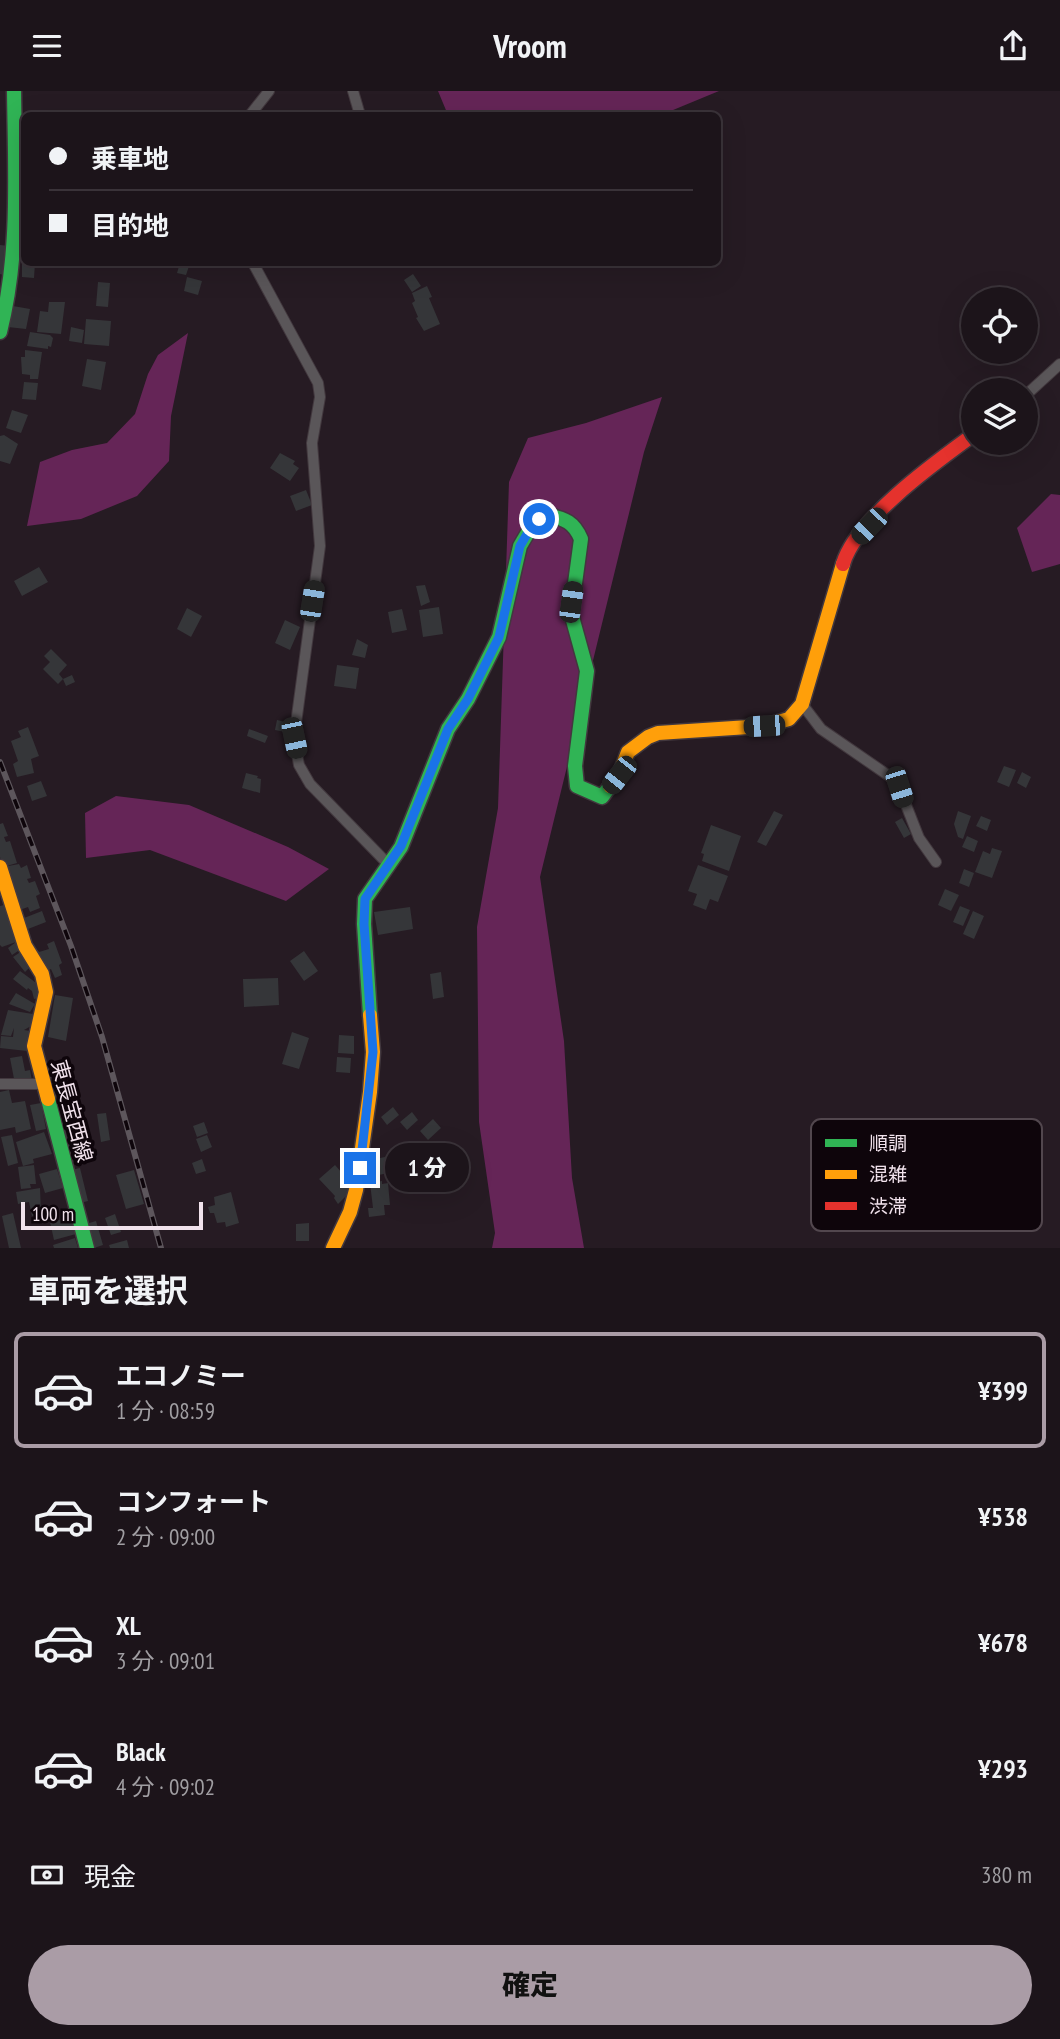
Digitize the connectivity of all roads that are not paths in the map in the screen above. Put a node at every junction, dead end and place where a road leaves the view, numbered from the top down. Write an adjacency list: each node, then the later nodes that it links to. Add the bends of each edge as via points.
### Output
1 (14, 91): 7 (street, via 13,246)
2 (269, 91): 4 (street)
3 (353, 91): 5 (street)
4 (252, 112)
5 (359, 112)
6 (255, 266): 13 (street, via 318,383 320,397 312,443 320,546 296,716 299,765 310,785)
7 (0, 333)
8 (1060, 364): 9 (street)
9 (1038, 384)
10 (961, 444): 11 (street, via 914,480 854,542 844,559)
11 (802, 704): 12 (street, via 821,729 892,778 910,820); 13 (street, via 789,719 764,726 657,733 628,752 619,775 602,797 577,786 575,766 587,671 571,602 583,544 581,531 570,520 548,515 530,529 520,546 499,637 448,729 401,846)
12 (936, 862)
13 (387, 863): 18 (street, via 365,899 371,1079 356,1190)
14 (0, 867): 16 (street, 東長宝西線, via 25,946 42,974 46,992 34,1046)
15 (0, 1084): 16 (street)
16 (42, 1084): 17 (street, 東長宝西線)
17 (87, 1248)
18 (333, 1248)

